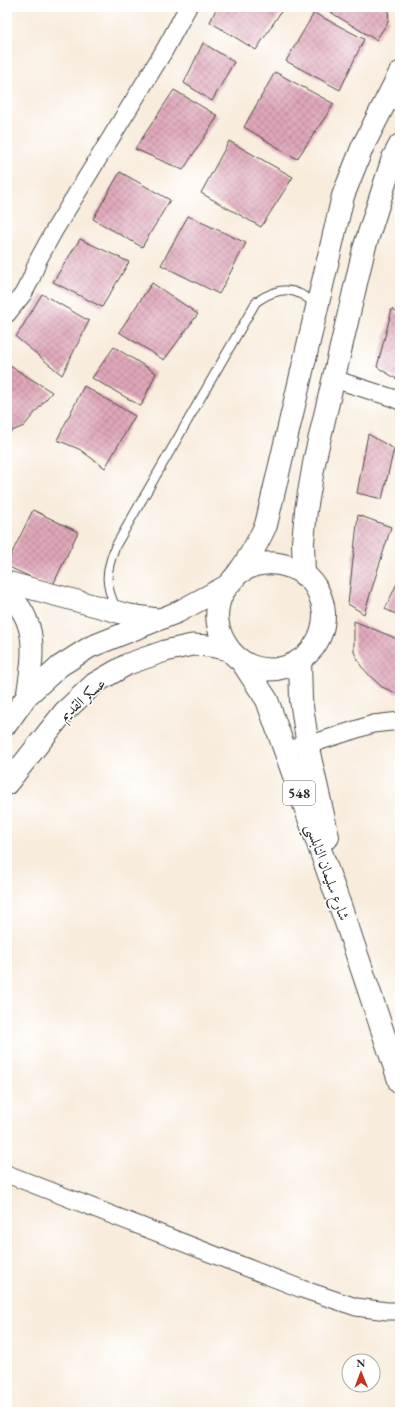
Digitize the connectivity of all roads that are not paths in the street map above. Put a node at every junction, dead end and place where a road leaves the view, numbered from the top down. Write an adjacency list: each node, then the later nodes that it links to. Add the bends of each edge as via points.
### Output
1 (188, 7): 5 (street, via 48,241 23,294)
2 (400, 73): 4 (main road, via 362,148 344,196)
3 (400, 145): 6 (main road, via 393,158 364,249)
4 (317, 307): 9 (main road, via 266,525 255,549); 12 (lane, via 297,292 282,290 256,302 115,547 108,567 107,580 111,598)
5 (7, 314)
6 (334, 379): 7 (street); 8 (main road, via 315,458 306,510 303,542)
7 (400, 401)
8 (304, 575): 9 (main road, via 288,566 271,563 254,565); 15 (main road, via 316,588 323,605 324,623 319,640 308,655)
9 (232, 580): 13 (street, via 178,612); 14 (main road, via 219,602 217,619 221,636)
10 (7, 582): 12 (street)
11 (7, 593): 16 (street, via 21,608 29,623 33,641)
12 (118, 612): 13 (street)
13 (158, 619): 16 (street, via 90,647 60,666)
14 (236, 656): 15 (main road, via 258,668 276,669 293,665); 20 (main road, شارع سليمان النابلسي / 548, via 267,700); 21 (street, عسكر القديم, via 210,646 192,645 128,664 95,683 64,712)
15 (300, 660): 19 (main road, شارع سليمان النابلسي / 548, via 301,700)
16 (27, 696): 18 (street)
17 (400, 721): 19 (street, via 373,724)
18 (7, 724)
19 (308, 745): 20 (street); 22 (main road, شارع سليمان النابلسي / 548)
20 (284, 750): 22 (main road, شارع سليمان النابلسي / 548)
21 (7, 784)
22 (348, 928): 23 (main road, شارع سليمان النابلسي / 548)
23 (400, 1083)
24 (7, 1174): 25 (street, via 295,1286 356,1307)
25 (400, 1311)

